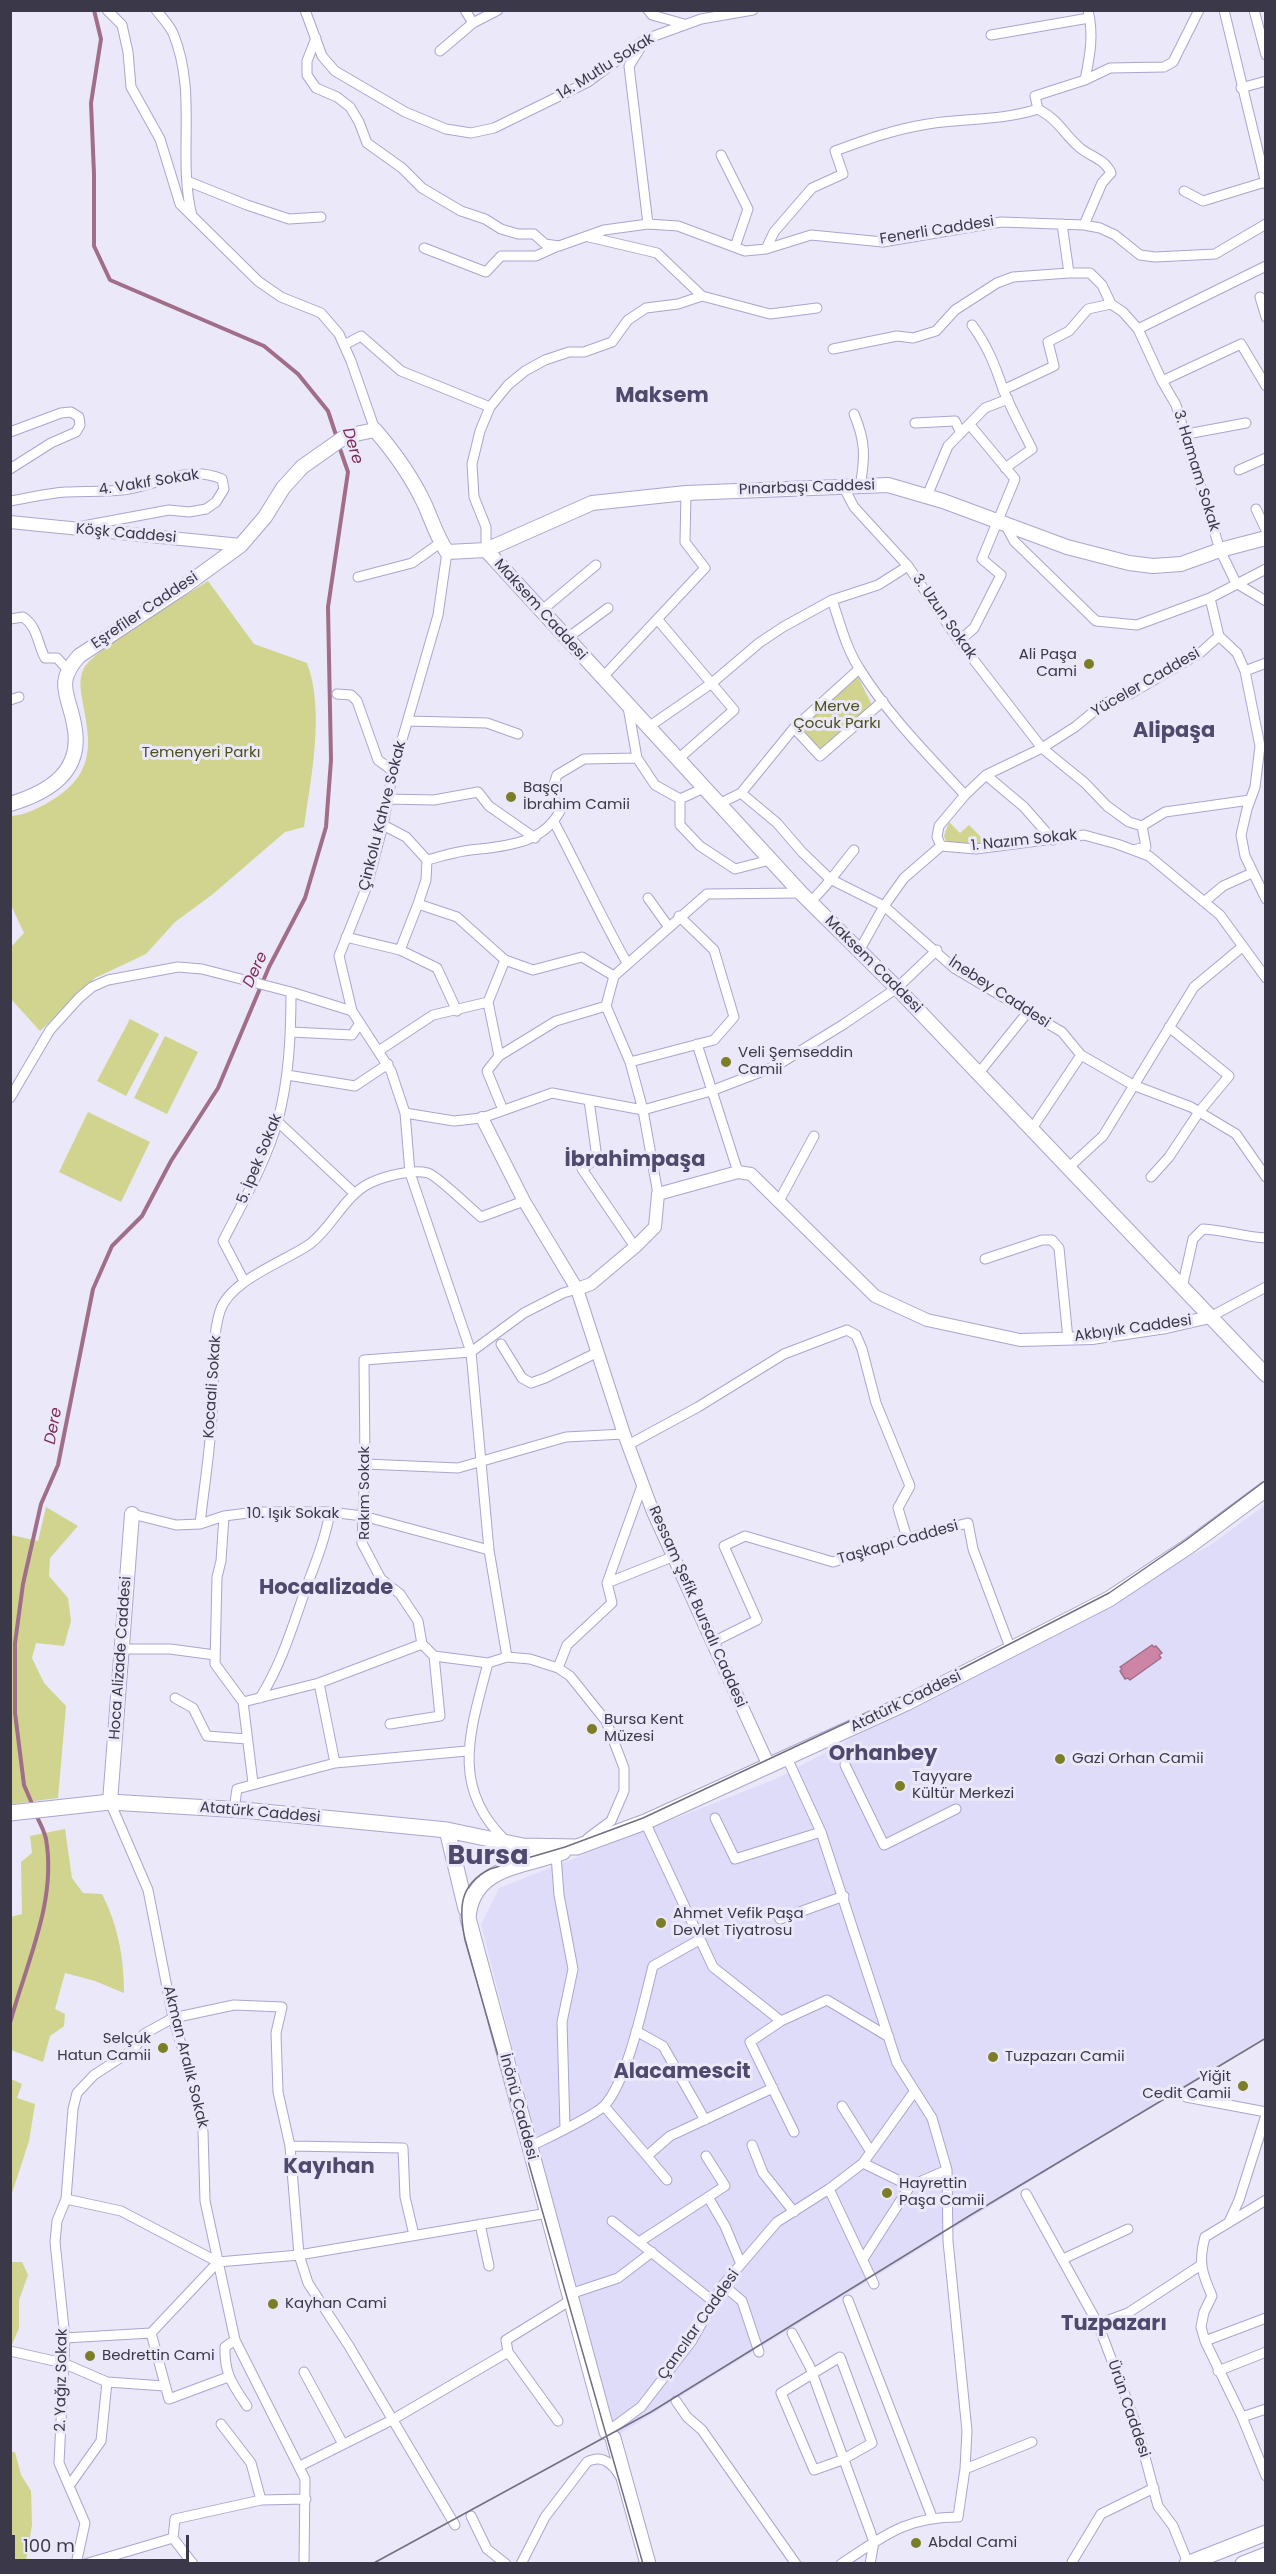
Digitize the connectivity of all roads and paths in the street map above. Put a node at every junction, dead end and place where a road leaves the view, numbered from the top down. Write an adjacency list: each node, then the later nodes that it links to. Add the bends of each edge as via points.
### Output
1 (107, 10): 30 (street, via 122,26 131,87 160,139 180,204)
2 (156, 10): 26 (street, via 172,31 182,61 188,111)
3 (305, 10): 15 (street, 14. Mutlu Sokak)
4 (465, 10): 12 (street)
5 (498, 10): 12 (street)
6 (648, 10): 13 (street, via 652,15)
7 (753, 10): 13 (street, 14. Mutlu Sokak)
8 (1199, 10): 19 (street, via 1173,62 1164,67 1110,68)
9 (1224, 10): 21 (street)
10 (1254, 10): 18 (street)
11 (1090, 19): 14 (street); 19 (street, via 1092,48)
12 (473, 23): 17 (street)
13 (684, 24): 16 (street, 14. Mutlu Sokak)
14 (991, 35)
15 (316, 38): 16 (street, 14. Mutlu Sokak, via 322,56 335,71 360,87 446,129 471,133 494,128 588,82); 36 (street, via 307,61 308,75 316,88 350,107 367,143 422,188 461,212 509,231 534,234 545,244)
16 (646, 39): 31 (street, via 629,66)
17 (440, 51)
18 (1266, 55)
19 (1085, 80): 22 (street, via 1035,96)
20 (1266, 81): 21 (street)
21 (1241, 88): 23 (street)
22 (1038, 109): 34 (street, via 1054,118 1080,148 1107,164 1111,173 1102,183); 39 (street, via 1012,117 928,124 878,135 835,151 843,174 812,188 774,232)
23 (1253, 140): 24 (street); 27 (street)
24 (1266, 140)
25 (721, 155): 37 (street, via 748,208)
26 (187, 180): 29 (street, via 289,219); 30 (street)
27 (1265, 183): 28 (street, via 1203,201)
28 (1184, 191)
29 (321, 217)
30 (193, 218): 49 (street, via 258,281 281,297 321,313)
31 (648, 224): 35 (street, Fenerli Caddesi, via 604,230); 37 (street, Fenerli Caddesi, via 678,225)
32 (1062, 224): 34 (street, Fenerli Caddesi); 39 (street, Fenerli Caddesi, via 1001,222 883,242 811,235); 41 (street)
33 (1266, 224): 34 (street, Fenerli Caddesi, via 1215,254 1155,257 1140,255 1115,235)
34 (1084, 225)
35 (586, 237): 36 (street, Fenerli Caddesi); 42 (street, via 657,253)
36 (558, 246): 38 (street, Fenerli Caddesi, via 536,256 501,256 486,272)
37 (735, 247): 39 (street, Fenerli Caddesi, via 745,251)
38 (424, 248)
39 (766, 249)
40 (1266, 266): 48 (street)
41 (1069, 273): 44 (street, 3. Hamam Sokak, via 1090,273 1102,285); 50 (street, via 1013,277 997,284 955,310 936,332)
42 (702, 296): 45 (street, via 770,314); 55 (street, via 646,308 628,320 612,342 545,360 525,371)
43 (1260, 297): 46 (street)
44 (1111, 304): 48 (street, 3. Hamam Sokak); 54 (street, via 1088,309 1070,331 1048,342 1054,366)
45 (817, 309)
46 (1266, 317)
47 (972, 325): 54 (street, via 996,366)
48 (1138, 329): 52 (street, 3. Hamam Sokak)
49 (344, 345): 55 (street, via 361,336 401,371); 60 (street)
50 (833, 349)
51 (1263, 375): 52 (street, via 1241,344); 53 (street)
52 (1162, 381): 63 (street, 3. Hamam Sokak)
53 (1266, 386)
54 (1006, 394): 59 (street, via 985,408); 65 (street, via 1032,449)
55 (490, 407): 82 (street, via 472,464 474,497 486,527)
56 (854, 414): 68 (street, via 863,435 865,458)
57 (915, 423): 62 (street, via 955,421)
58 (1246, 423): 63 (street)
59 (970, 425): 62 (street); 65 (street)
60 (375, 430): 79 (main road, Eşrefiler Caddesi, via 346,436 302,466); 80 (main road, via 395,453)
61 (10, 432): 66 (street, via 71,412 80,425 76,432 42,448)
62 (961, 433): 71 (street, via 948,446)
63 (1187, 434): 81 (street, 3. Hamam Sokak)
64 (1266, 458): 67 (street)
65 (1005, 468): 75 (street, via 1015,480)
66 (10, 470)
67 (1239, 470)
68 (860, 487): 69 (main road, Pınarbaşı Caddesi); 71 (main road, Pınarbaşı Caddesi, via 888,485)
69 (844, 488): 70 (main road, Pınarbaşı Caddesi); 84 (street, 3. Uzun Sokak, via 854,507)
70 (686, 493): 82 (main road, Pınarbaşı Caddesi, via 592,503); 94 (street, via 685,542 705,568)
71 (927, 496): 75 (main road, Pınarbaşı Caddesi)
72 (10, 501): 76 (street, 4. Vakıf Sokak, via 64,492 144,487 198,472 222,479 225,489 206,509 169,510)
73 (1256, 509): 77 (street)
74 (10, 522): 76 (street, Köşk Caddesi)
75 (1001, 522): 81 (main road, Pınarbaşı Caddesi, via 1067,547 1153,566 1181,564); 88 (street, via 1014,542 1096,621 1137,625); 97 (street, via 982,559 1001,575 974,628)
76 (72, 528): 79 (street, Köşk Caddesi)
77 (1266, 530)
78 (1266, 538): 81 (main road, Pınarbaşı Caddesi)
79 (241, 544): 99 (main road, Eşrefiler Caddesi, via 79,656)
80 (444, 547): 82 (main road); 86 (street, via 412,562); 107 (street, Çinkolu Kahve Sokak, via 438,615)
81 (1220, 549): 87 (street, 3. Hamam Sokak)
82 (486, 550): 92 (main road, Maksem Caddesi)
83 (596, 565): 92 (street)
84 (908, 566): 89 (street, via 878,585); 97 (street, 3. Uzun Sokak)
85 (1266, 568): 87 (street)
86 (358, 577)
87 (1236, 583): 88 (street); 90 (street)
88 (1210, 598): 95 (street)
89 (832, 600): 100 (street); 103 (street, via 759,643)
90 (1266, 601)
91 (608, 608): 96 (street)
92 (541, 611): 96 (main road, Maksem Caddesi)
93 (10, 620): 99 (street, via 23,617 30,622 45,658 57,658)
94 (658, 620): 102 (street); 103 (street)
95 (1219, 636): 101 (street, via 1237,653); 111 (street, Yüceler Caddesi, via 1200,652 1130,694 1102,704)
96 (566, 639): 102 (main road, Maksem Caddesi)
97 (959, 641): 111 (street, 3. Uzun Sokak)
98 (1266, 663): 101 (street)
99 (68, 669): 124 (main road, via 64,693 74,723 73,757 52,787)
100 (859, 669): 105 (street); 109 (street)
101 (1245, 671): 117 (street, via 1260,746)
102 (602, 678): 106 (main road, Maksem Caddesi)
103 (712, 683): 108 (street); 113 (street, via 734,710)
104 (337, 694): 114 (street, via 351,695 357,701 378,760)
105 (883, 701): 109 (street, via 820,756); 120 (street)
106 (628, 707): 108 (main road, Maksem Caddesi); 112 (street)
107 (408, 721): 110 (street, via 487,723); 114 (street, Çinkolu Kahve Sokak)
108 (647, 728): 113 (main road, Maksem Caddesi)
109 (794, 728): 119 (street)
110 (518, 734)
111 (1042, 748): 115 (street, Yüceler Caddesi); 128 (street, 3. Uzun Sokak, via 1107,806)
112 (637, 758): 122 (street, via 655,785); 126 (street, via 584,759 557,775 551,793 560,811)
113 (677, 760): 118 (main road, Maksem Caddesi)
114 (393, 771): 121 (street, Çinkolu Kahve Sokak)
115 (986, 775): 120 (street, Yüceler Caddesi); 130 (street, via 1024,807)
116 (1266, 786): 117 (street)
117 (1255, 787): 123 (street)
118 (704, 788): 122 (street); 125 (main road, Maksem Caddesi)
119 (741, 793): 125 (street); 137 (street, İnebey Caddesi, via 777,823)
120 (964, 795): 131 (street, Yüceler Caddesi, via 939,826 937,837)
121 (387, 799): 127 (street, Çinkolu Kahve Sokak); 129 (street, via 434,800 478,792 489,806)
122 (680, 799): 135 (street, via 680,825 700,846 735,869)
123 (1250, 800): 128 (street, via 1165,812); 136 (street, via 1241,835)
124 (10, 804)
125 (719, 804): 135 (main road, Maksem Caddesi)
126 (554, 822): 129 (street); 152 (street)
127 (383, 825): 134 (street, via 406,837); 146 (street, Çinkolu Kahve Sokak, via 367,886)
128 (1142, 826): 133 (street, via 1146,847)
129 (535, 838): 134 (street)
130 (1053, 840): 131 (street, 1. Nazım Sokak, via 976,849); 133 (street, 1. Nazım Sokak, via 1084,835)
131 (941, 846): 143 (street, via 904,878)
132 (854, 850): 137 (street)
133 (1133, 850): 141 (street, 1. Nazım Sokak, via 1149,856)
134 (427, 860): 142 (street, via 426,880)
135 (770, 860): 138 (main road, Maksem Caddesi)
136 (1252, 873): 140 (street); 141 (street, via 1223,886)
137 (830, 879): 138 (street, via 826,888); 143 (street, İnebey Caddesi)
138 (805, 897): 144 (street, via 707,894); 150 (main road, Maksem Caddesi)
139 (648, 898): 145 (street)
140 (1266, 899)
141 (1204, 902): 147 (street, 1. Nazım Sokak, via 1220,915)
142 (418, 904): 149 (street); 151 (street, via 457,917)
143 (884, 906): 148 (street, İnebey Caddesi); 150 (street)
144 (679, 916): 145 (street); 165 (street, via 714,950 734,1017 714,1040)
145 (668, 926): 152 (street)
146 (346, 937): 149 (street); 159 (street, Çinkolu Kahve Sokak, via 339,956)
147 (1242, 947): 154 (street, 1. Nazım Sokak); 163 (street, via 1194,987)
148 (937, 950): 155 (street); 161 (street, İnebey Caddesi, via 954,968)
149 (400, 951): 160 (street, via 437,968)
150 (859, 951): 155 (main road, Maksem Caddesi)
151 (505, 960): 153 (street, via 533,970 582,957); 157 (street)
152 (627, 963): 153 (street)
153 (614, 976): 158 (street)
154 (1266, 978)
155 (897, 988): 172 (main road, Maksem Caddesi); 174 (street, via 776,1066)
156 (291, 992): 159 (street); 164 (street, 5. İpek Sokak); 175 (street, via 202,969 178,967 108,980 79,998 50,1030)
157 (488, 1002): 160 (street); 168 (street)
158 (606, 1006): 168 (street, via 556,1021); 169 (street)
159 (352, 1011): 162 (street, Çinkolu Kahve Sokak)
160 (457, 1011): 166 (street, via 433,1016)
161 (1027, 1013): 167 (street, İnebey Caddesi, via 1062,1032); 172 (street)
162 (360, 1023): 164 (street, via 352,1035); 166 (street, Çinkolu Kahve Sokak)
163 (1169, 1027): 173 (street); 179 (street, via 1228,1076)
164 (291, 1032): 171 (street, 5. İpek Sokak)
165 (697, 1044): 169 (street); 174 (street)
166 (380, 1050): 170 (street, Çinkolu Kahve Sokak)
167 (1081, 1055): 173 (street, İnebey Caddesi); 183 (street)
168 (499, 1056): 177 (street, via 487,1071)
169 (630, 1062): 178 (street)
170 (388, 1064): 171 (street, via 355,1086); 180 (street, Çinkolu Kahve Sokak)
171 (287, 1074): 182 (street, 5. İpek Sokak)
172 (978, 1074): 183 (main road, Maksem Caddesi)
173 (1133, 1085): 179 (street, İnebey Caddesi); 186 (street, via 1104,1136)
174 (711, 1090): 178 (street); 187 (street)
175 (10, 1098)
176 (589, 1100): 177 (street, via 552,1093); 178 (street); 196 (street, via 597,1158 582,1169)
177 (503, 1110): 181 (street)
178 (643, 1110): 192 (street)
179 (1198, 1112): 185 (street, İnebey Caddesi, via 1236,1134); 189 (street)
180 (405, 1113): 181 (street, via 454,1121); 188 (street, Çinkolu Kahve Sokak)
181 (482, 1118): 193 (street, Ressam Şefik Bursalı Caddesi)
182 (277, 1121): 191 (street); 198 (street, 5. İpek Sokak, via 256,1177 223,1241)
183 (1031, 1130): 186 (main road, Maksem Caddesi)
184 (814, 1136): 194 (street)
185 (1261, 1163): 190 (street, İnebey Caddesi)
186 (1067, 1169): 200 (main road, Maksem Caddesi)
187 (738, 1172): 192 (street); 194 (street, Akbıyık Caddesi, via 751,1174)
188 (410, 1173): 191 (street, Kocaali Sokak, via 372,1182); 193 (street, via 430,1173 481,1217); 205 (street, Çinkolu Kahve Sokak)
189 (1151, 1177)
190 (1266, 1177)
191 (354, 1193): 198 (street, Kocaali Sokak, via 311,1243)
192 (658, 1194): 196 (street, via 655,1227)
193 (524, 1201): 201 (street, Ressam Şefik Bursalı Caddesi)
194 (778, 1201): 203 (street, Akbıyık Caddesi, via 875,1296 927,1320 1020,1340)
195 (1266, 1238): 200 (street, via 1203,1229 1194,1239)
196 (635, 1247): 201 (street, via 591,1284)
197 (985, 1259): 203 (street, via 1052,1240 1059,1248)
198 (244, 1281): 217 (street, Kocaali Sokak, via 221,1308 214,1340 212,1416)
199 (1266, 1287): 202 (street)
200 (1182, 1288): 202 (main road, Maksem Caddesi)
201 (577, 1289): 205 (street, via 524,1313); 206 (street, Ressam Şefik Bursalı Caddesi)
202 (1210, 1317): 203 (street, Akbıyık Caddesi, via 1156,1329); 207 (main road, Maksem Caddesi)
203 (1068, 1339)
204 (501, 1344): 206 (street, via 522,1378 531,1383)
205 (471, 1352): 209 (street, Çinkolu Kahve Sokak); 210 (street, Rakım Sokak, via 364,1360)
206 (598, 1352): 208 (street, Ressam Şefik Bursalı Caddesi)
207 (1266, 1375)
208 (626, 1439): 209 (street, via 566,1437); 211 (street, Ressam Şefik Bursalı Caddesi); 218 (street, via 698,1407 784,1354 848,1330 856,1335 862,1349 876,1403 910,1486 898,1508)
209 (479, 1461): 210 (street, via 458,1468); 219 (street, Çinkolu Kahve Sokak)
210 (365, 1464): 216 (street, Rakım Sokak)
211 (643, 1483): 220 (street, Ressam Şefik Bursalı Caddesi); 221 (street)
212 (1266, 1489): 225 (main road, Atatürk Caddesi, via 1109,1599)
213 (330, 1512): 215 (street, 10. Işık Sokak); 216 (street, 10. Işık Sokak); 233 (street, via 326,1538 274,1675)
214 (132, 1514): 217 (street, 10. Işık Sokak, via 176,1525); 224 (main road, Hoca Alizade Caddesi)
215 (224, 1516): 217 (street, 10. Işık Sokak); 226 (street, via 222,1562 217,1577)
216 (363, 1516): 219 (street, 10. Işık Sokak); 222 (street, Rakım Sokak, via 362,1543 381,1579 400,1594 418,1621)
217 (200, 1524)
218 (907, 1538): 223 (street, Taşkapı Caddesi, via 832,1562 745,1536 724,1546 757,1620); 225 (street, Taşkapı Caddesi, via 968,1523 973,1549)
219 (489, 1550): 228 (street, Çinkolu Kahve Sokak)
220 (672, 1557): 221 (street); 223 (street, Ressam Şefik Bursalı Caddesi)
221 (607, 1583): 230 (street, via 612,1603 567,1645)
222 (422, 1644): 227 (street, Rakım Sokak); 231 (street)
223 (711, 1644): 241 (street, Ressam Şefik Bursalı Caddesi)
224 (122, 1649): 226 (street); 243 (main road, Hoca Alizade Caddesi)
225 (1011, 1650): 238 (main road, Atatürk Caddesi)
226 (216, 1654): 234 (street, via 215,1664)
227 (434, 1656): 229 (street); 235 (street, via 440,1716)
228 (507, 1657): 229 (street); 230 (street)
229 (488, 1664): 237 (street)
230 (558, 1668): 252 (street, via 570,1676 606,1721 624,1768 624,1791 611,1821)
231 (319, 1683): 233 (street); 239 (street)
232 (175, 1698): 236 (street, via 193,1708 207,1736)
233 (260, 1698): 234 (street)
234 (243, 1702): 236 (street)
235 (390, 1724)
236 (247, 1739): 242 (street)
237 (467, 1752): 239 (street); 251 (street, via 476,1799 495,1830)
238 (787, 1758): 241 (main road, Atatürk Caddesi); 250 (street)
239 (335, 1763): 242 (street)
240 (845, 1765): 245 (street, via 884,1845)
241 (770, 1766): 248 (main road, Atatürk Caddesi)
242 (253, 1783): 244 (street, via 237,1789)
243 (110, 1802): 244 (main road, Atatürk Caddesi); 246 (main road, Atatürk Caddesi); 258 (street, Akman Aralık Sokak, via 148,1890)
244 (234, 1809): 249 (main road, Atatürk Caddesi)
245 (957, 1809)
246 (12, 1813)
247 (716, 1818): 250 (street, via 735,1859)
248 (645, 1822): 252 (main road, Atatürk Caddesi); 257 (street)
249 (447, 1830): 251 (main road, Atatürk Caddesi); 255 (main road)
250 (821, 1832): 254 (street)
251 (509, 1844): 252 (main road, Atatürk Caddesi)
252 (577, 1847): 253 (main road)
253 (556, 1855): 255 (main road, via 486,1880 472,1894); 269 (street, via 573,1969 562,2022)
254 (844, 1896): 256 (street); 261 (street)
255 (468, 1918): 273 (main road, İnönü Caddesi)
256 (780, 1919)
257 (699, 1941): 259 (street, via 713,1967); 260 (street, via 653,1966)
258 (174, 2018): 272 (street, 2. Yağız Sokak, via 234,2005 282,2007 276,2032 278,2092); 284 (street, 2. Yağız Sokak, via 144,2034 134,2049 94,2075 77,2093); 298 (street, Akman Aralık Sokak, via 203,2132 205,2201)
259 (781, 2021): 261 (street, via 827,2000); 262 (street, via 750,2042)
260 (636, 2031): 265 (street, via 616,2086); 268 (street, via 663,2046)
261 (889, 2037): 263 (street, via 897,2063)
262 (773, 2088): 268 (street); 270 (street)
263 (915, 2092): 274 (street, Çancılar Caddesi); 278 (street, via 932,2118)
264 (1186, 2097): 267 (street)
265 (604, 2106): 269 (street); 275 (street)
266 (842, 2106): 274 (street)
267 (1266, 2113): 289 (street)
268 (705, 2120): 275 (street, via 670,2136)
269 (565, 2128): 273 (street)
270 (794, 2132)
271 (752, 2145): 286 (street, via 763,2173)
272 (290, 2146): 292 (street, via 403,2148 405,2197); 295 (street)
273 (529, 2147): 287 (main road, İnönü Caddesi)
274 (871, 2152): 277 (street, Çancılar Caddesi)
275 (647, 2156): 279 (street)
276 (706, 2156): 283 (street, via 725,2186)
277 (863, 2163): 280 (street); 281 (street, Çancılar Caddesi)
278 (947, 2170): 280 (street); 337 (street, via 948,2241 968,2431)
279 (667, 2180)
280 (910, 2186): 296 (street)
281 (829, 2189): 286 (street, Çancılar Caddesi); 296 (street)
282 (1026, 2194): 297 (street, Ürün Caddesi)
283 (708, 2197): 293 (street); 299 (street)
284 (66, 2199): 298 (street, via 121,2211); 311 (street, 2. Yağız Sokak, via 57,2222 55,2242)
285 (1266, 2200): 289 (street)
286 (794, 2212): 299 (street, Çancılar Caddesi, via 777,2222)
287 (548, 2213): 290 (street); 304 (main road, İnönü Caddesi)
288 (612, 2221): 293 (street)
289 (1229, 2222): 300 (street, via 1205,2237)
290 (480, 2224): 292 (street); 301 (street)
291 (1128, 2229): 297 (street)
292 (414, 2235): 295 (street)
293 (639, 2242): 294 (street)
294 (652, 2252): 304 (street, via 618,2278); 306 (street)
295 (299, 2255): 298 (street); 329 (street, via 308,2283)
296 (863, 2259): 302 (street)
297 (1063, 2259): 308 (street, Ürün Caddesi)
298 (218, 2262): 309 (street); 312 (street, Akman Aralık Sokak)
299 (741, 2264): 303 (street, Çancılar Caddesi)
300 (1201, 2265): 308 (street, via 1128,2313); 313 (street, via 1212,2296 1201,2326)
301 (489, 2266)
302 (874, 2284)
303 (723, 2285): 306 (street, Çancılar Caddesi); 316 (street, via 742,2301)
304 (571, 2297): 315 (street, via 506,2340); 332 (main road, İnönü Caddesi)
305 (848, 2300): 345 (street)
306 (714, 2302): 332 (street, Çancılar Caddesi, via 691,2342 641,2407)
307 (1266, 2318): 313 (street)
308 (1098, 2324): 341 (street, Ürün Caddesi, via 1137,2427)
309 (151, 2333): 311 (street); 324 (street)
310 (792, 2333): 321 (street)
311 (65, 2338): 318 (street, 2. Yağız Sokak)
312 (235, 2340): 322 (street, via 225,2347); 336 (street, Akman Aralık Sokak)
313 (1205, 2341): 319 (street)
314 (10, 2350): 318 (street)
315 (508, 2352): 329 (street); 330 (street)
316 (759, 2352)
317 (1266, 2352): 319 (street)
318 (63, 2363): 323 (street); 340 (street, 2. Yağız Sokak, via 59,2463)
319 (1218, 2371): 328 (street)
320 (304, 2372): 334 (street)
321 (812, 2373): 335 (street); 335 (street, via 781,2393 814,2470); 335 (street, via 840,2357 872,2443)
322 (228, 2377): 324 (street, via 169,2399); 326 (street)
323 (107, 2382): 324 (street); 340 (street, via 100,2440)
324 (165, 2386)
325 (676, 2401): 360 (street, via 702,2430)
326 (247, 2406)
327 (1266, 2409): 328 (street)
328 (1242, 2417): 338 (street)
329 (392, 2420): 334 (street); 346 (street)
330 (558, 2421)
331 (221, 2424): 343 (street, via 251,2463)
332 (610, 2435): 339 (main road, İnönü Caddesi)
333 (1032, 2442): 337 (street)
334 (344, 2444): 336 (street)
335 (842, 2460): 349 (street)
336 (300, 2466): 342 (street, Akman Aralık Sokak)
337 (965, 2469): 345 (street, via 958,2517)
338 (1266, 2476)
339 (625, 2483): 358 (street, via 605,2460 595,2458 587,2462 545,2517); 359 (main road, İnönü Caddesi)
340 (69, 2486): 353 (street, 2. Yağız Sokak, via 85,2523)
341 (1154, 2488): 351 (street, via 1101,2514); 352 (street, Ürün Caddesi, via 1158,2506 1173,2526)
342 (306, 2499): 343 (street); 356 (street, Akman Aralık Sokak)
343 (261, 2500): 348 (street, via 175,2519)
344 (471, 2516): 357 (street, via 487,2549)
345 (932, 2517): 349 (street, via 910,2522)
346 (455, 2525)
347 (1266, 2533): 352 (main road)
348 (173, 2538): 354 (street); 355 (street)
349 (874, 2542): 361 (street); 362 (street)
350 (1266, 2555): 363 (main road)
351 (1072, 2562)
352 (1188, 2563)
353 (76, 2564)
354 (85, 2564)
355 (193, 2564)
356 (304, 2564)
357 (506, 2564)
358 (521, 2564)
359 (648, 2564)
360 (796, 2564)
361 (841, 2564)
362 (870, 2564)
363 (1243, 2564)

